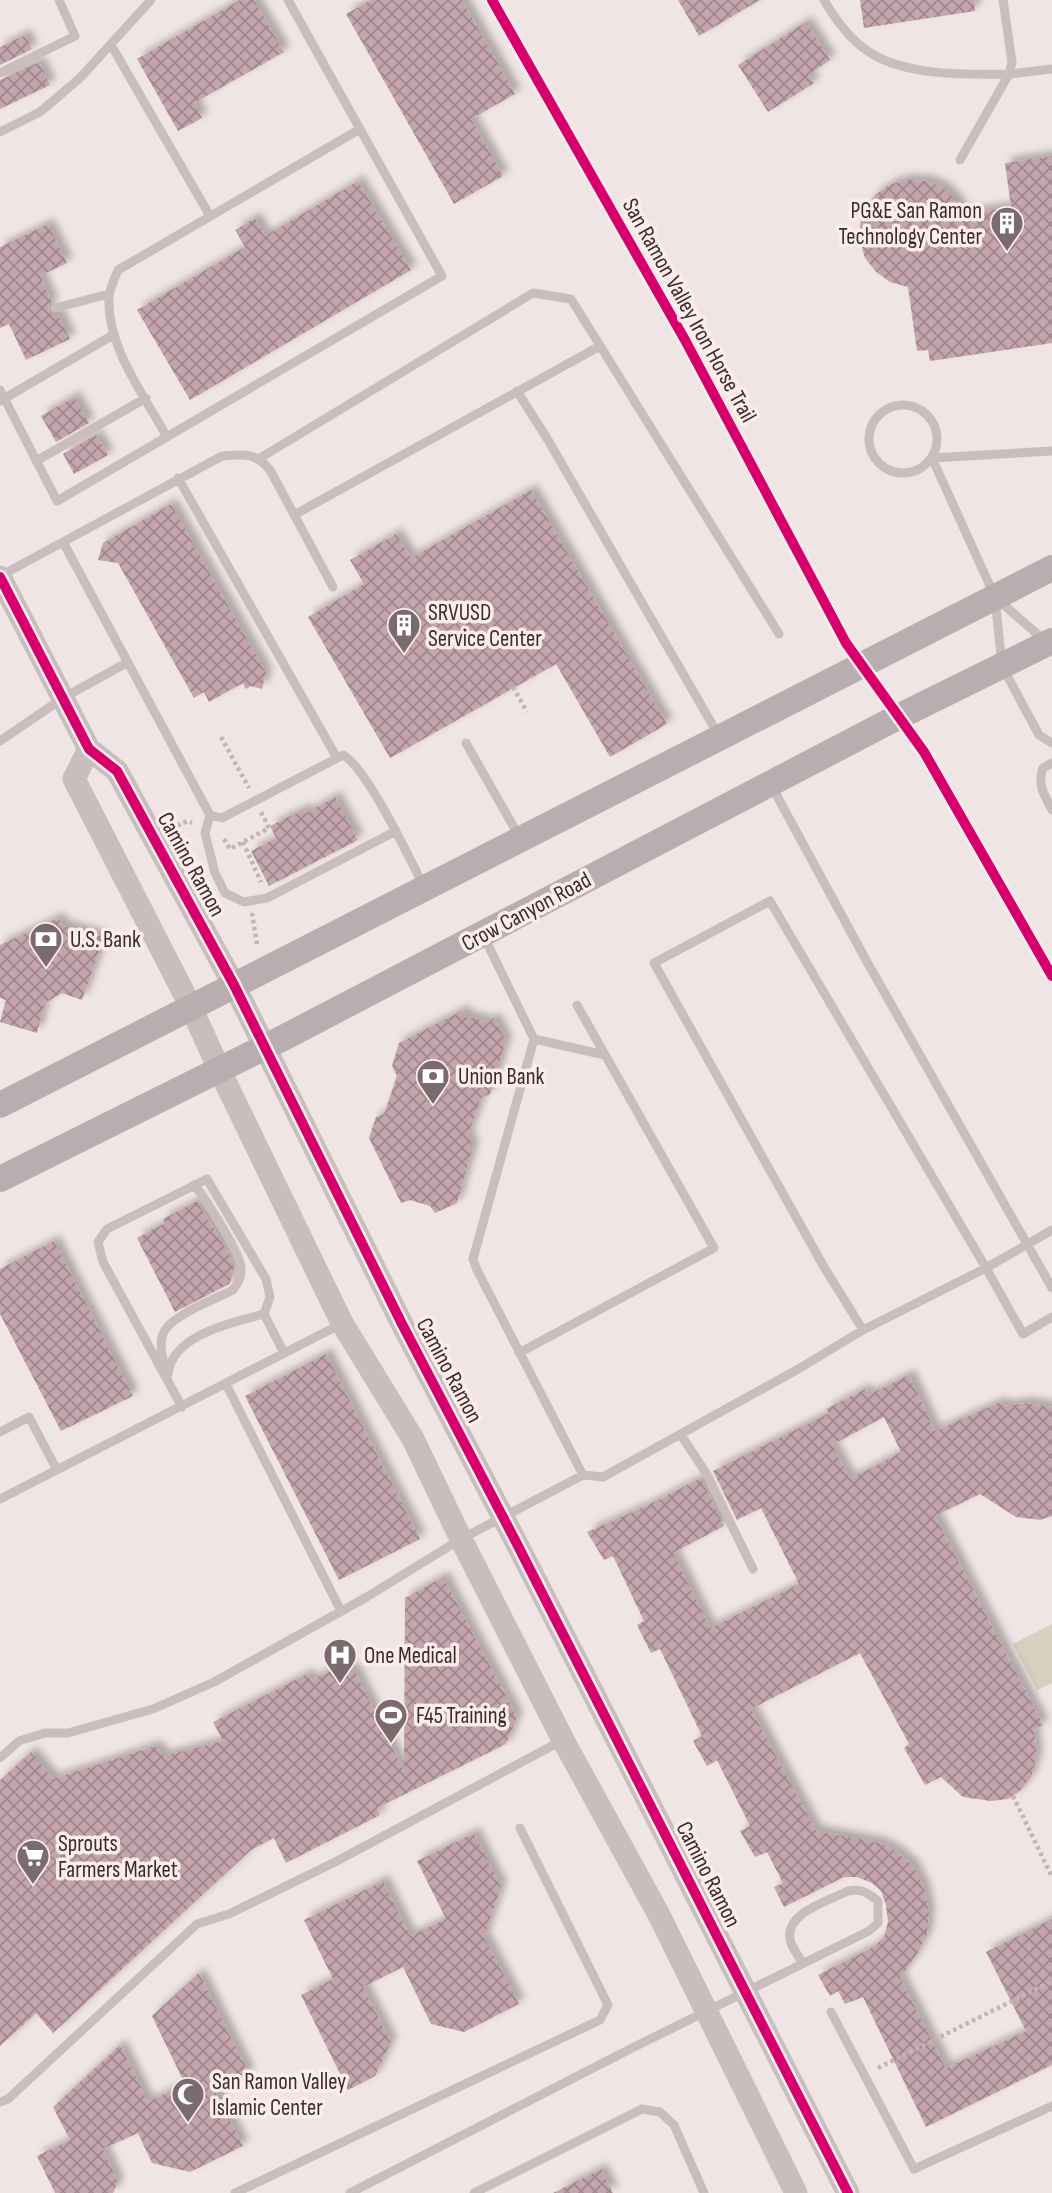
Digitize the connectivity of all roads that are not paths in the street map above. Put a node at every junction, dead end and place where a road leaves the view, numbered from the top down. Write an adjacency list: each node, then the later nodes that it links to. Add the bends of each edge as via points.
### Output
1 (59, 0): 8 (lane, via 75,36)
2 (150, 0): 6 (lane)
3 (288, 0): 10 (lane)
4 (824, 0): 9 (lane, via 837,22 867,50 909,68)
5 (1003, 0): 9 (lane, via 1012,62)
6 (111, 44): 11 (lane, via 40,112); 13 (lane)
7 (1052, 69): 9 (lane)
8 (0, 73)
9 (1009, 74): 12 (lane)
10 (360, 129): 13 (lane); 21 (lane, via 442,276)
11 (0, 132)
12 (960, 160)
13 (210, 216): 14 (lane, via 118,270)
14 (109, 294): 15 (lane); 16 (lane)
15 (55, 308)
16 (113, 335): 19 (lane); 20 (lane)
17 (600, 346): 18 (lane); 23 (lane, via 571,299 533,293); 33 (lane)
18 (517, 391): 27 (lane); 38 (lane)
19 (1, 397): 25 (lane)
20 (146, 398): 21 (lane); 25 (lane)
21 (167, 437): 25 (lane, via 57,501)
22 (1052, 450): 24 (lane)
23 (260, 458): 26 (lane, via 222,456); 27 (lane)
24 (932, 458): 24 (lane, via 938,436 929,416 919,408 897,405 878,415 869,435 873,456 881,465 902,473 914,471); 32 (lane)
25 (36, 461)
26 (178, 478): 28 (lane); 43 (lane)
27 (294, 515): 31 (lane)
28 (63, 542): 30 (lane); 35 (lane)
29 (1052, 568): 32 (main road)
30 (0, 577): 37 (street, Camino Ramon)
31 (332, 587)
32 (995, 597): 34 (lane); 36 (lane); 38 (main road)
33 (779, 634)
34 (1050, 646): 36 (main road, Crow Canyon Road)
35 (128, 662): 37 (lane); 47 (lane)
36 (1002, 666): 41 (lane, via 1039,735); 45 (main road, Crow Canyon Road)
37 (63, 698): 39 (lane); 42 (street, Camino Ramon)
38 (720, 738): 49 (main road)
39 (0, 741)
40 (466, 743): 49 (lane)
41 (1052, 743)
42 (89, 749): 52 (street, Camino Ramon, via 117,771); 54 (street, via 74,779)
43 (337, 758): 47 (lane, via 222,818); 48 (lane, via 343,755 352,760)
44 (1052, 763): 46 (lane, via 1043,768 1040,777 1042,793)
45 (771, 785): 51 (main road, Crow Canyon Road); 63 (lane)
46 (1052, 810)
47 (209, 815): 48 (lane, via 205,833 215,873 225,893 243,902 267,898)
48 (396, 831): 50 (lane)
49 (521, 839): 50 (main road)
50 (425, 888): 52 (main road)
51 (483, 934): 55 (lane); 56 (main road, Crow Canyon Road)
52 (234, 985): 54 (main road); 56 (street, Camino Ramon)
53 (577, 1005): 57 (lane)
54 (191, 1007): 58 (street); 59 (main road)
55 (534, 1039): 57 (lane); 71 (lane, via 473,1259)
56 (265, 1047): 58 (main road, Crow Canyon Road); 80 (street, Camino Ramon)
57 (605, 1055): 71 (lane, via 714,1248)
58 (219, 1069): 60 (main road, Crow Canyon Road); 68 (street)
59 (0, 1105)
60 (0, 1179)
61 (194, 1185): 66 (lane, via 207,1179 266,1279 270,1297); 72 (lane, via 206,1198 240,1263 240,1281 233,1290 172,1321 161,1354); 72 (lane, via 107,1229 98,1242 103,1262)
62 (1052, 1230): 63 (lane)
63 (1027, 1244): 64 (lane); 65 (lane)
64 (986, 1268): 67 (lane, via 1023,1334); 69 (lane); 69 (lane, via 770,901 654,963)
65 (1052, 1288)
66 (264, 1314): 70 (lane); 72 (lane, via 231,1322 184,1343 168,1368)
67 (1052, 1317)
68 (342, 1323): 70 (lane); 81 (street, via 414,1439)
69 (863, 1330): 76 (lane)
70 (284, 1353): 73 (lane)
71 (519, 1353): 78 (lane)
72 (167, 1380): 74 (lane)
73 (226, 1384): 74 (lane); 83 (lane)
74 (182, 1406): 77 (lane)
75 (0, 1432): 77 (lane, via 29,1417)
76 (681, 1435): 78 (lane, via 603,1477); 82 (lane, via 706,1473)
77 (57, 1470): 79 (lane)
78 (583, 1475): 80 (lane)
79 (0, 1499)
80 (503, 1518): 81 (lane); 88 (street, Camino Ramon)
81 (461, 1539): 83 (lane); 84 (street)
82 (753, 1569)
83 (341, 1611): 85 (lane, via 214,1682 153,1709 68,1733 45,1733 19,1741)
84 (563, 1740): 89 (street); 91 (lane, via 337,1861 229,1914 197,1924)
85 (0, 1758)
86 (520, 1828): 93 (lane, via 608,2005 600,2020)
87 (802, 1963): 87 (lane, via 869,1931 878,1923 878,1901 856,1889 797,1916 790,1926 790,1942); 88 (lane)
88 (746, 1991): 89 (lane); 98 (street, Camino Ramon)
89 (706, 2011): 94 (lane); 97 (street)
90 (831, 2012): 92 (lane, via 914,2169)
91 (0, 2102)
92 (1052, 2106)
93 (234, 2193)
94 (350, 2193)
95 (474, 2193): 96 (lane, via 642,2109 660,2112 674,2125)
96 (704, 2193)
97 (796, 2193)
98 (848, 2193)

